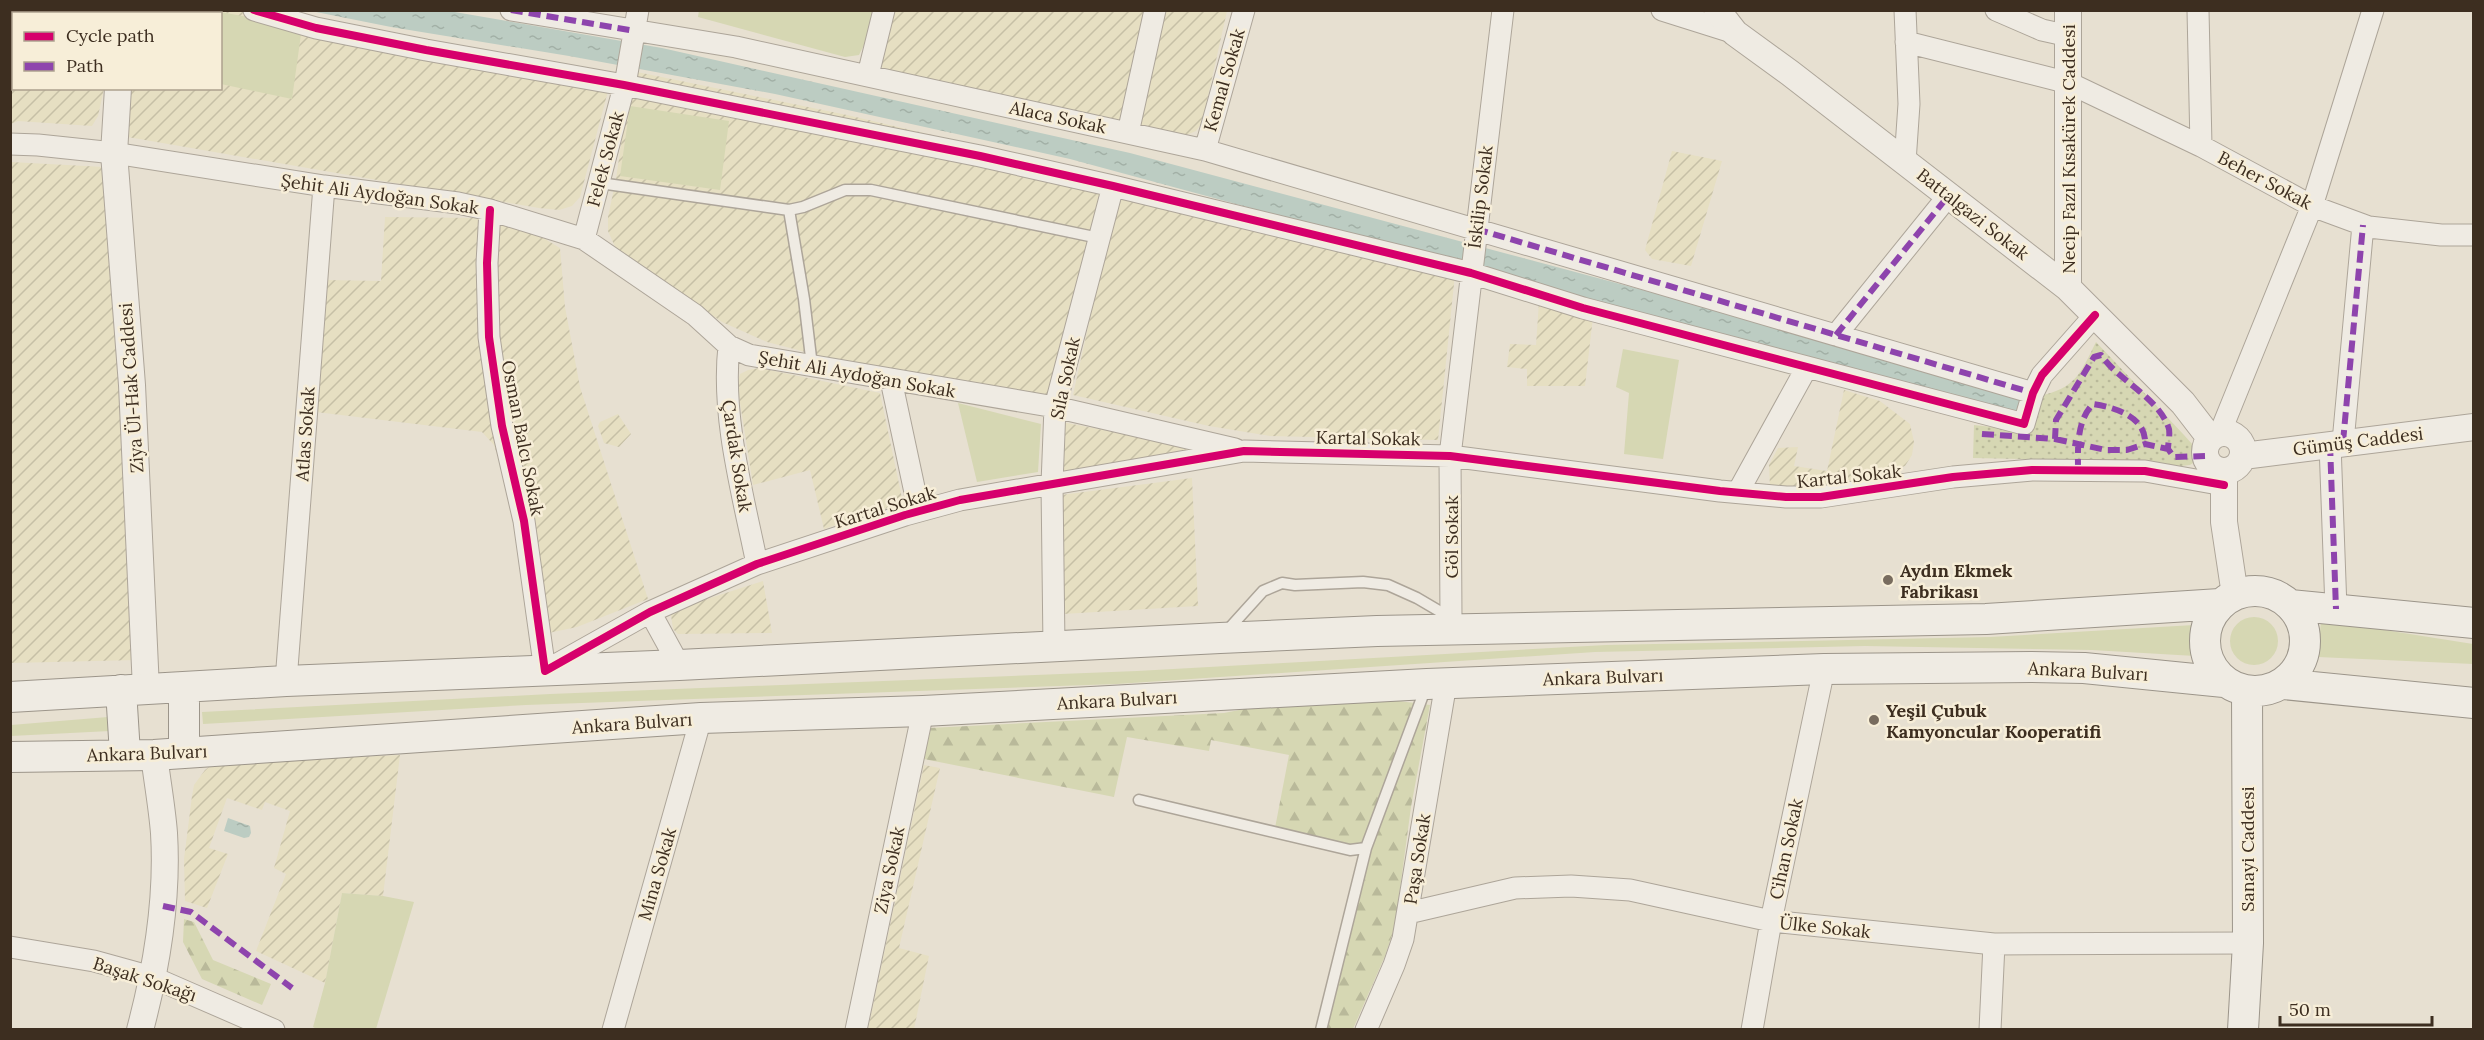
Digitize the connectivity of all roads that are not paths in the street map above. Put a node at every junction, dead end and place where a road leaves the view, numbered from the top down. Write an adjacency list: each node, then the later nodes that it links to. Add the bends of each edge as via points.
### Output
1 (254, 10): 19 (street, via 316,28 426,51)
2 (511, 10): 14 (street, Alaca Sokak)
3 (884, 10): 18 (street)
4 (1155, 10): 22 (street)
5 (1244, 10): 25 (street, Kemal Sokak)
6 (1503, 10): 36 (street, İskilip Sokak)
7 (1662, 10): 15 (street)
8 (1717, 10): 15 (street, Battalgazi Sokak)
9 (1905, 10): 17 (street)
10 (1996, 10): 16 (street, via 2042,30)
11 (2068, 10): 16 (street, Necip Fazıl Kısakürek Caddesi)
12 (2198, 10): 24 (street)
13 (2373, 10): 32 (street)
14 (636, 25): 18 (street, Alaca Sokak); 19 (street, Felek Sokak)
15 (1735, 33): 27 (street, Battalgazi Sokak)
16 (2069, 36): 20 (street, Necip Fazıl Kısakürek Caddesi)
17 (1906, 42): 20 (street, Beher Sokak); 27 (street, via 1909,104)
18 (868, 75): 22 (street, Alaca Sokak)
19 (625, 82): 28 (street, Felek Sokak); 30 (street)
20 (2069, 83): 24 (street, Beher Sokak); 41 (street, Necip Fazıl Kısakürek Caddesi)
21 (118, 90): 26 (street, Ziya Ül-Hak Caddesi)
22 (1128, 133): 25 (street, Alaca Sokak)
23 (10, 144): 26 (street, Şehit Ali Aydoğan Sokak)
24 (2201, 146): 32 (street, Beher Sokak)
25 (1205, 150): 36 (street, Alaca Sokak)
26 (114, 153): 29 (street, Şehit Ali Aydoğan Sokak); 76 (street, Ziya Ül-Hak Caddesi, via 132,385)
27 (1905, 162): 31 (street, Battalgazi Sokak)
28 (600, 183): 34 (lane); 39 (street, Felek Sokak)
29 (324, 186): 33 (street, Şehit Ali Aydoğan Sokak); 71 (street, Atlas Sokak)
30 (1113, 186): 38 (street, Sıla Sokak); 40 (street)
31 (1948, 195): 41 (street, Battalgazi Sokak); 43 (street)
32 (2312, 206): 35 (street, Beher Sokak); 51 (street)
33 (490, 210): 39 (street, Şehit Ali Aydoğan Sokak); 70 (street, Osman Balcı Sokak, via 489,337 502,426 524,521)
34 (789, 210): 38 (lane, via 845,190 871,190); 45 (lane)
35 (2363, 225): 37 (street, Beher Sokak); 52 (street)
36 (1475, 235): 40 (street, İskilip Sokak); 43 (street, Alaca Sokak)
37 (2474, 235)
38 (1099, 238): 49 (street, Sıla Sokak)
39 (584, 239): 44 (street, Şehit Ali Aydoğan Sokak, via 695,315)
40 (1471, 272): 46 (street, via 1583,308); 54 (street, İskilip Sokak)
41 (2068, 288): 42 (street, Battalgazi Sokak)
42 (2095, 315): 48 (street, via 2042,375); 51 (street, Battalgazi Sokak)
43 (1836, 335): 48 (street, Alaca Sokak)
44 (729, 346): 45 (street, Şehit Ali Aydoğan Sokak, via 749,355); 59 (street, Çardak Sokak, via 729,416)
45 (812, 366): 47 (street, Şehit Ali Aydoğan Sokak)
46 (1807, 367): 48 (street, via 2024,424); 57 (street)
47 (891, 380): 49 (street, Şehit Ali Aydoğan Sokak); 58 (street)
48 (2033, 393)
49 (1055, 407): 53 (street, Şehit Ali Aydoğan Sokak); 56 (street, Sıla Sokak)
50 (2474, 427): 52 (street, Gümüş Caddesi)
51 (2215, 436): 55 (street, via 2205,449 2207,462 2214,469)
52 (2336, 443): 55 (street, Gümüş Caddesi); 62 (street)
53 (1244, 451): 54 (street, Kartal Sokak); 56 (street, Kartal Sokak)
54 (1450, 456): 57 (street, Kartal Sokak); 64 (street, Göl Sokak)
55 (2230, 471): 57 (street, Kartal Sokak, via 2032,470 1953,477 1821,497); 60 (street, via 2224,522)
56 (1052, 484): 58 (street, Kartal Sokak); 67 (street, Sıla Sokak)
57 (1738, 492)
58 (919, 511): 59 (street, Kartal Sokak)
59 (756, 564): 63 (street, Kartal Sokak)
60 (2228, 600): 61 (main road, via 2249,591 2264,592); 66 (main road, via 1986,619 1484,628); 75 (main road, via 2207,626 2205,644 2209,662)
61 (2290, 605): 62 (main road); 73 (main road, via 2303,627 2305,640 2300,664)
62 (2336, 609): 65 (main road)
63 (650, 612): 68 (street); 70 (street, Kartal Sokak)
64 (1451, 618): 66 (lane, via 1388,585 1282,583 1263,591)
65 (2474, 623)
66 (1220, 638): 67 (main road)
67 (1054, 648): 68 (main road)
68 (679, 665): 70 (main road)
69 (1824, 669): 72 (main road, Ankara Bulvarı); 75 (main road, Ankara Bulvarı, via 2052,667 2131,672); 87 (street, Cihan Sokak)
70 (545, 671): 71 (main road)
71 (286, 681): 74 (main road)
72 (1436, 683): 79 (main road, Ankara Bulvarı); 85 (lane); 86 (street, Paşa Sokak)
73 (2283, 684): 75 (main road, via 2259,692); 78 (main road)
74 (184, 687): 76 (main road); 81 (main road)
75 (2236, 687): 88 (main road, Sanayi Caddesi)
76 (134, 689): 77 (main road); 82 (main road)
77 (10, 697)
78 (2474, 703)
79 (923, 711): 80 (main road, Ankara Bulvarı); 96 (street, Ziya Sokak)
80 (701, 718): 81 (main road, Ankara Bulvarı); 95 (street, Mina Sokak)
81 (184, 753): 82 (main road, Ankara Bulvarı)
82 (139, 755): 83 (main road, Ankara Bulvarı); 91 (street, via 164,832 163,906)
83 (10, 757)
84 (1139, 800): 85 (lane, via 1350,850)
85 (1366, 848): 97 (lane)
86 (1408, 913): 87 (street, Ülke Sokak, via 1515,888 1571,886 1630,890); 98 (street, Paşa Sokak, via 1394,965)
87 (1771, 921): 89 (street, Ülke Sokak); 99 (street, Cihan Sokak)
88 (2248, 943): 89 (street, Ülke Sokak); 92 (main road, Sanayi Caddesi)
89 (1994, 944): 100 (street)
90 (10, 947): 91 (street, Başak Sokağı, via 94,961)
91 (152, 977): 93 (street); 94 (street, Başak Sokağı)
92 (2238, 1022)
93 (140, 1029)
94 (274, 1029)
95 (613, 1029)
96 (856, 1029)
97 (1321, 1029)
98 (1366, 1029)
99 (1752, 1029)
100 (1990, 1029)

